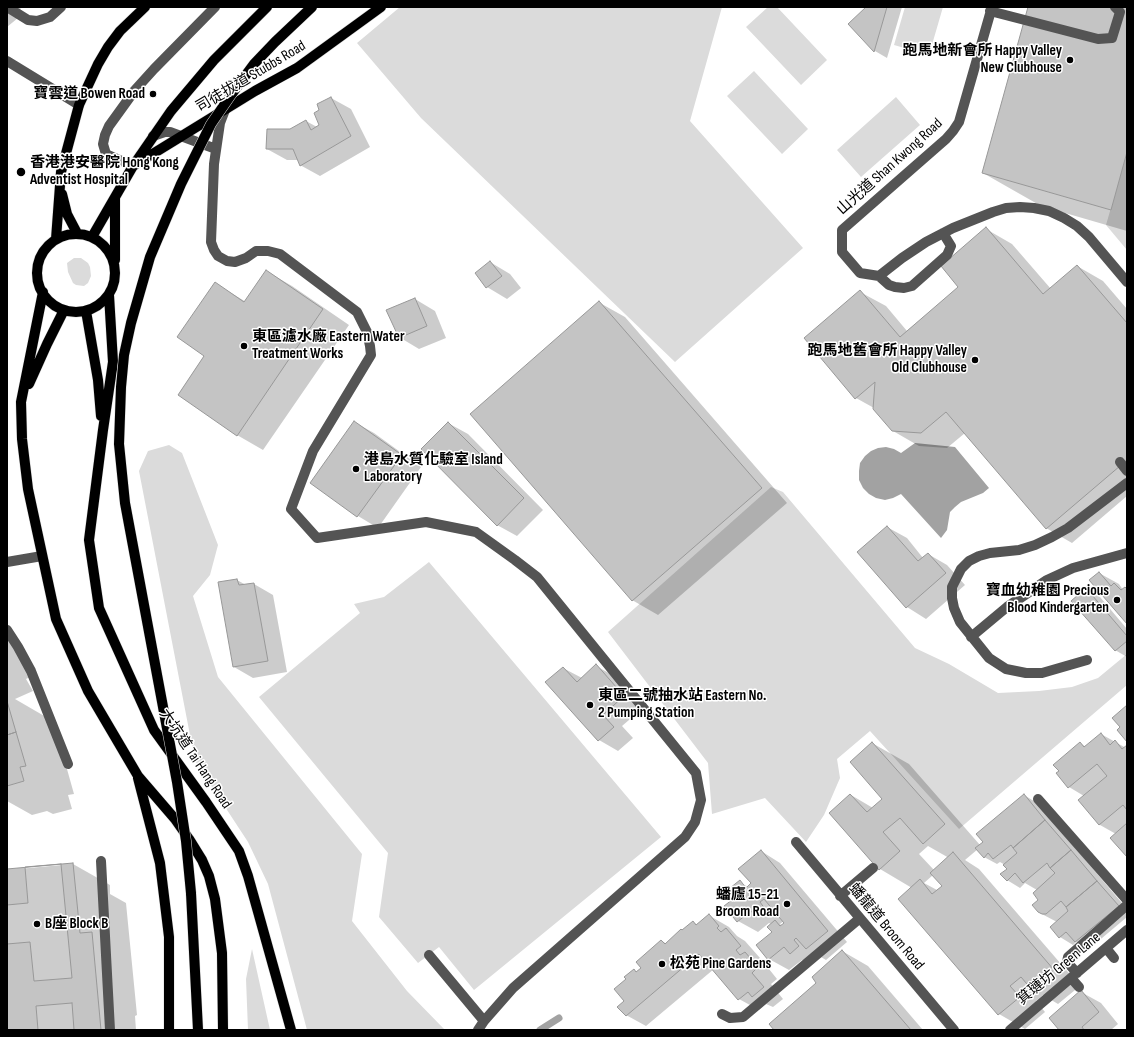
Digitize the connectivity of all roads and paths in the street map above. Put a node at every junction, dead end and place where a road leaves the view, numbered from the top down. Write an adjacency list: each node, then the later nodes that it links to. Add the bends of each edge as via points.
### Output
1 (7, 7): 2 (street, via 28,20 37,22 50,17)
2 (61, 7)
3 (145, 7): 11 (main road, via 108,46)
4 (215, 7): 16 (street, via 135,90 109,126 103,144 106,154)
5 (267, 7): 13 (main road, 司徒拔道 Stubbs Road, via 214,60)
6 (312, 7): 61 (main road, bridge, via 254,64 211,124 194,155 150,257 124,356 120,444 125,503 186,841 192,893)
7 (381, 7): 12 (main road, 司徒拔道 Stubbs Road, via 297,68)
8 (1115, 7): 9 (street, via 1120,12 1112,38 1098,40)
9 (991, 9): 24 (street, 山光道 Shan Kwong Road, via 962,113 953,131 842,230 842,252 860,272)
10 (7, 61): 11 (street)
11 (79, 105): 17 (main road)
12 (225, 110): 14 (main road, 司徒拔道 Stubbs Road); 15 (street)
13 (153, 136): 14 (street, via 165,132); 16 (main road, 司徒拔道 Stubbs Road)
14 (182, 137): 15 (street); 16 (main road, 司徒拔道 Stubbs Road)
15 (216, 149): 58 (street, via 211,242 218,256 235,262 256,252 268,250 280,254 357,312 367,332 370,346 371,355 313,451 291,509 317,538 426,522 476,532 537,577 696,773 701,800 695,822 685,837 513,988)
16 (133, 166): 18 (main road, 司徒拔道 Stubbs Road)
17 (61, 172): 19 (main road, via 67,214); 22 (main road)
18 (115, 198): 21 (main road, 司徒拔道 Stubbs Road); 23 (main road)
19 (77, 233): 21 (main road); 22 (main road)
20 (942, 233): 24 (street); 24 (street, via 951,246 947,255 912,286 895,288); 25 (street, via 1006,208 1050,211 1077,226 1089,237)
21 (92, 237): 23 (main road, via 109,250)
22 (56, 239): 26 (main road, via 42,253 38,263 38,283)
23 (116, 270): 27 (main road)
24 (879, 276)
25 (1127, 282)
26 (43, 292): 28 (main road, via 52,303); 30 (main road)
27 (109, 295): 29 (main road, via 95,308); 31 (main road, 大坑道 Tai Hang Road, via 113,362)
28 (64, 310): 29 (main road); 30 (main road)
29 (86, 311): 31 (main road, 大坑道 Tai Hang Road, via 98,380)
30 (21, 402): 36 (main road, via 28,489)
31 (103, 430): 63 (main road, 大坑道 Tai Hang Road, via 89,540 99,608 154,730 239,851)
32 (1120, 462): 33 (street)
33 (1127, 471)
34 (1127, 483): 39 (street, via 1068,528 1052,537 1019,550 990,553 969,561 956,578 952,598 960,622)
35 (1127, 553): 39 (street, via 1073,568 1047,580 1007,607)
36 (42, 556): 37 (street); 42 (main road, via 56,619 88,691)
37 (7, 562)
38 (7, 630): 41 (street, via 31,671)
39 (971, 637): 40 (street, via 989,658 1006,669 1026,674 1042,673)
40 (1087, 660)
41 (68, 764)
42 (138, 776): 60 (main road, via 160,863 169,937); 62 (main road, via 175,819 202,860 209,876 215,899 222,953)
43 (1038, 799): 48 (street)
44 (796, 842): 47 (street, 蟠龍道 Broom Road)
45 (101, 861): 59 (street)
46 (873, 868): 47 (street)
47 (840, 896): 50 (street, 蟠龍道 Broom Road)
48 (1127, 900)
49 (1127, 905): 55 (street, via 1068,957 1067,962)
50 (860, 919): 57 (street, via 743,1017 730,1018); 65 (street, 蟠龍道 Broom Road)
51 (1127, 930): 52 (street, 箕璉坊 Green Lane)
52 (1106, 948): 54 (street); 55 (street, 箕璉坊 Green Lane)
53 (429, 954): 58 (street)
54 (1114, 958)
55 (1074, 976): 56 (street); 66 (street, 箕璉坊 Green Lane)
56 (1079, 987)
57 (722, 1014)
58 (484, 1021): 64 (street)
59 (110, 1030)
60 (168, 1030)
61 (198, 1030)
62 (223, 1030)
63 (291, 1030)
64 (478, 1030)
65 (954, 1030)
66 (1010, 1030)

